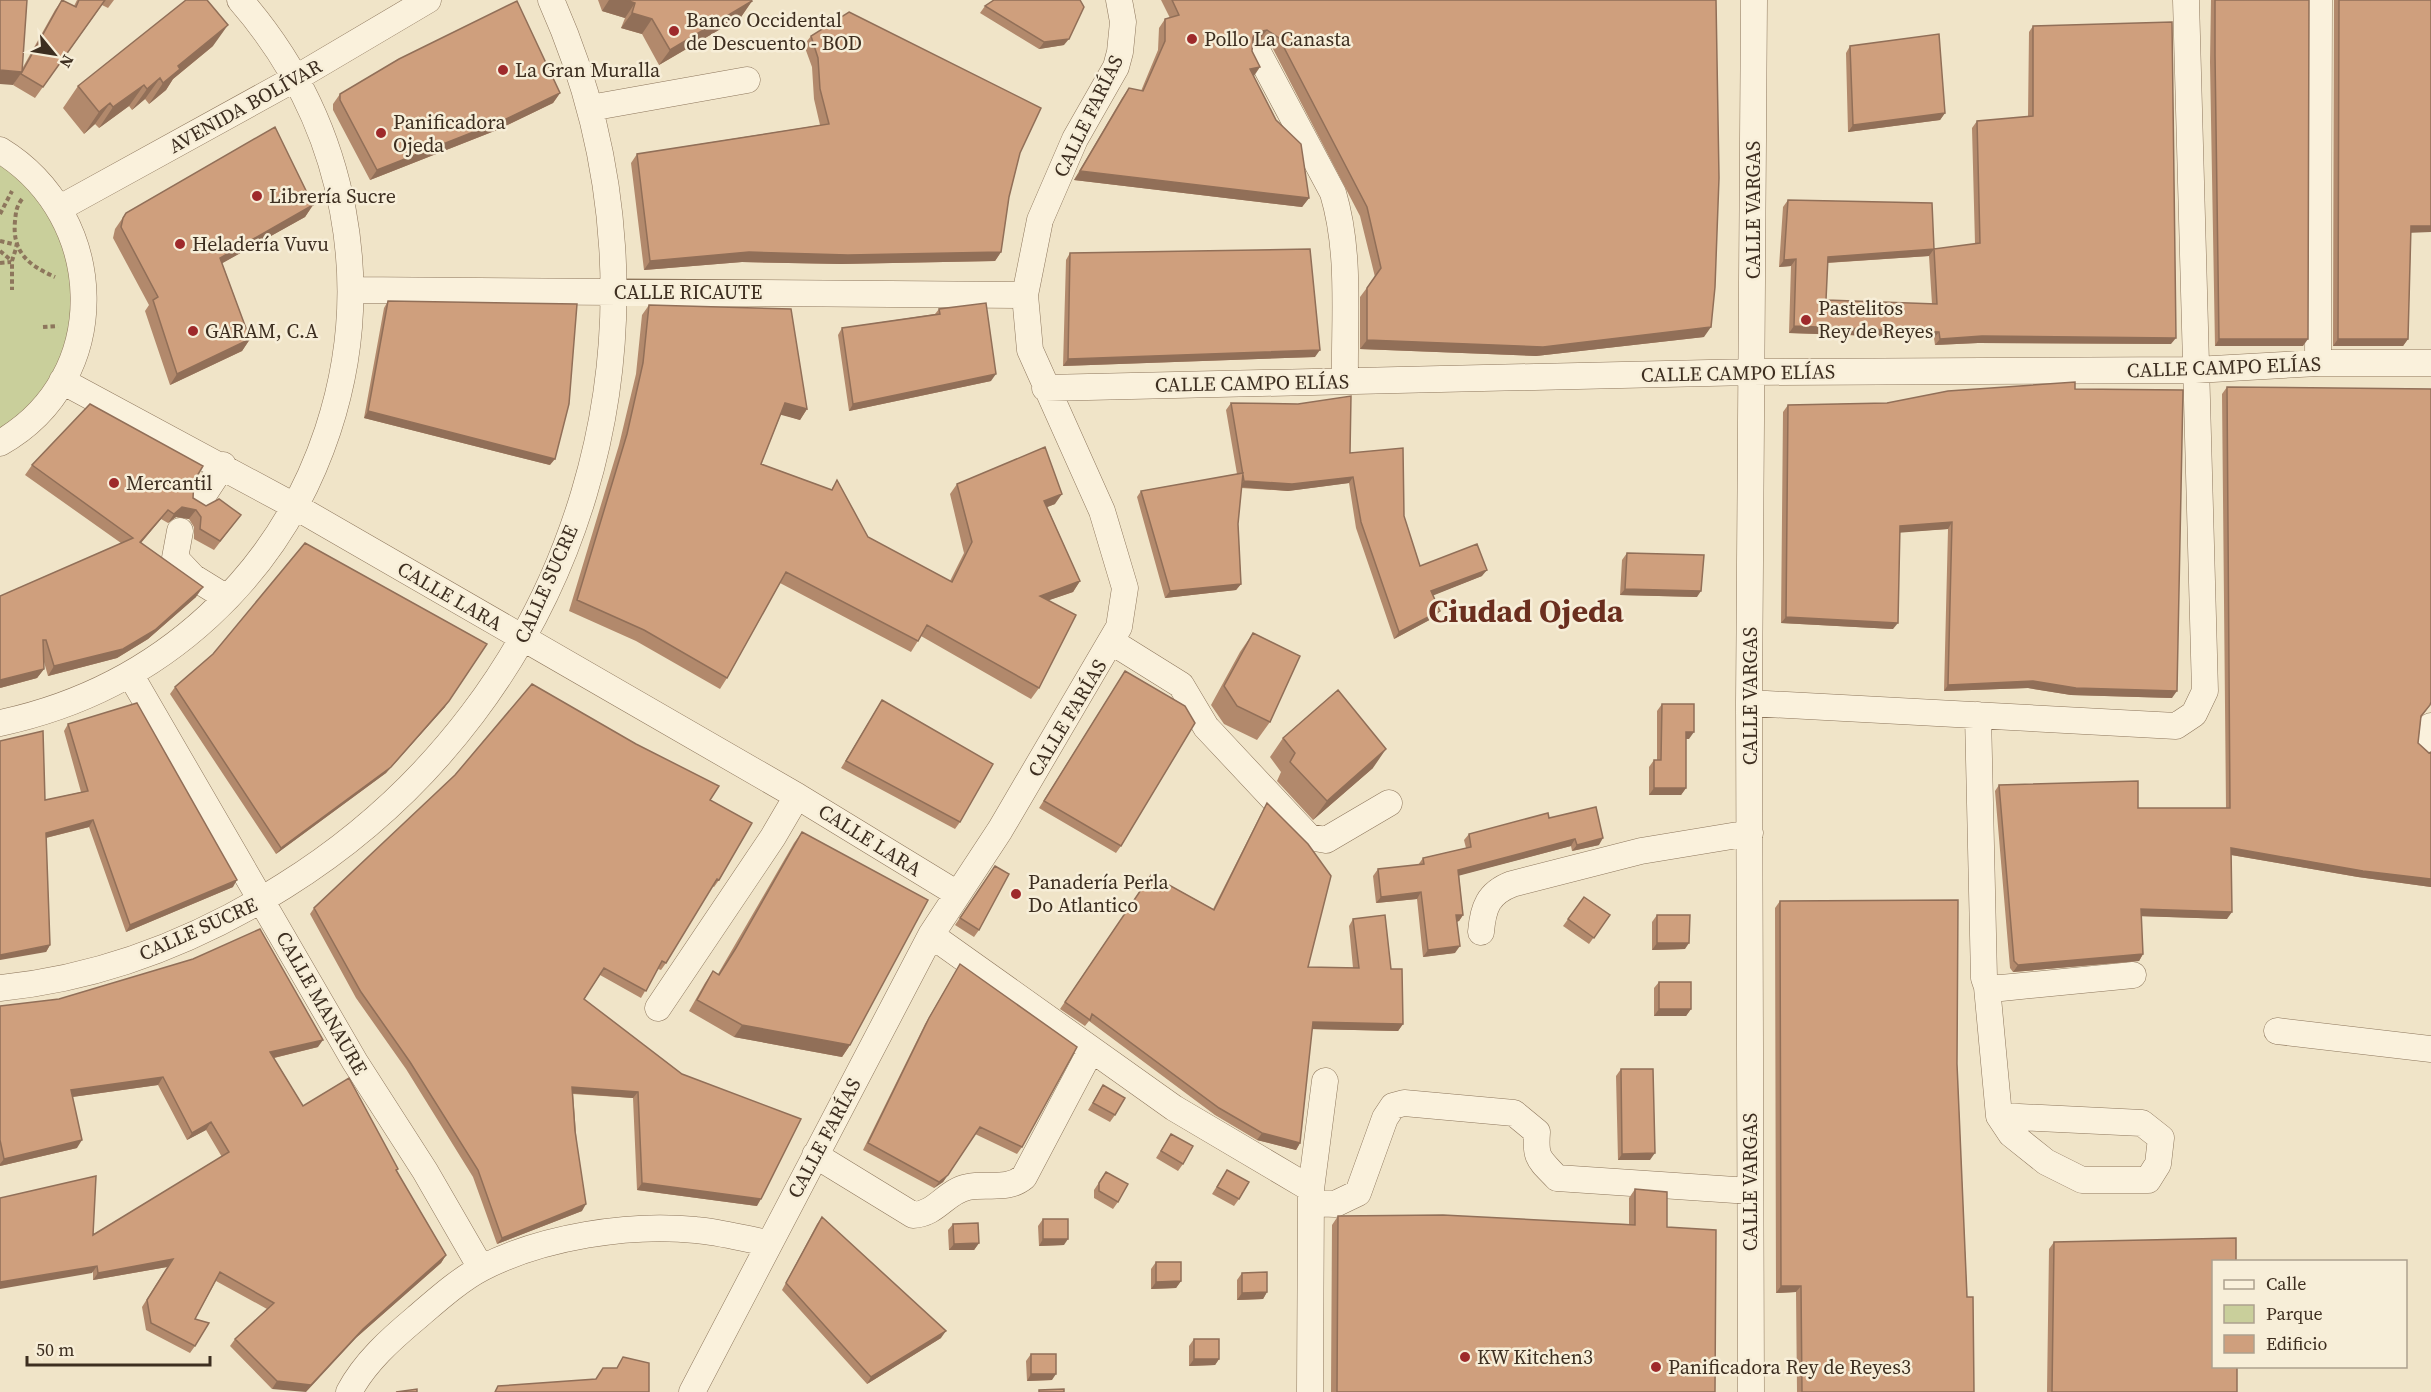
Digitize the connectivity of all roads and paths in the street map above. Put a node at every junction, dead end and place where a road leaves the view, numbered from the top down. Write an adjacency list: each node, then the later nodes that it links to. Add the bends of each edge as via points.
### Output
1 (240, 0): 9 (street)
2 (428, 0): 9 (street, AVENIDA BOLÍVAR)
3 (551, 0): 11 (street, CALLE SUCRE)
4 (1119, 0): 24 (street, CALLE FARÍAS, via 1123,22 1116,67 1075,139 1040,220)
5 (1754, 0): 28 (street, CALLE VARGAS)
6 (2186, 0): 27 (street)
7 (2319, 0): 25 (street)
8 (1258, 54): 30 (street, via 1333,193 1340,216 1344,245)
9 (296, 78): 14 (street, AVENIDA BOLÍVAR); 22 (street, via 315,115 338,183)
10 (747, 80): 11 (street)
11 (590, 108): 23 (street, CALLE SUCRE, via 608,196)
12 (0, 150): 13 (street)
13 (38, 180): 14 (street); 16 (path, via 16,207 13,238)
14 (60, 208): 20 (street, via 73,235)
15 (0, 241): 16 (path)
16 (17, 245): 18 (path); 20 (path, via 23,258 46,273)
17 (0, 251): 18 (path)
18 (12, 261): 19 (path); 21 (path)
19 (0, 263)
20 (84, 285): 29 (street, via 82,324)
21 (12, 290)
22 (351, 290): 23 (street, CALLE RICAUTE); 35 (street, via 337,404)
23 (614, 292): 24 (street, CALLE RICAUTE); 38 (street, CALLE SUCRE, via 610,368 596,450 572,529)
24 (1025, 295): 31 (street, CALLE FARÍAS, via 1030,350)
25 (2318, 363): 26 (street, CALLE CAMPO ELÍAS); 27 (street, CALLE CAMPO ELÍAS)
26 (2431, 363)
27 (2195, 370): 28 (street, CALLE CAMPO ELÍAS); 42 (street, via 2205,691 2194,714 2176,726)
28 (1752, 372): 30 (street, CALLE CAMPO ELÍAS); 41 (street, CALLE VARGAS)
29 (62, 381): 32 (street, via 40,410); 33 (street, CALLE LARA)
30 (1345, 381): 31 (street, CALLE CAMPO ELÍAS)
31 (1045, 388): 39 (street, CALLE FARÍAS, via 1102,511 1125,588 1119,627)
32 (0, 443)
33 (223, 465): 34 (street); 35 (street, CALLE LARA)
34 (200, 500)
35 (296, 507): 37 (street); 38 (street, CALLE LARA)
36 (180, 531): 37 (street, via 175,558 193,577)
37 (227, 598): 40 (street, via 181,640)
38 (524, 639): 44 (street, CALLE LARA); 48 (street, CALLE SUCRE, via 460,729 411,784 349,841)
39 (1112, 642): 45 (street, via 1181,685 1206,726 1309,837 1326,840); 47 (street, CALLE FARÍAS, via 1000,830)
40 (130, 674): 43 (street, via 89,695); 48 (street, CALLE MANAURE)
41 (1749, 703): 42 (street); 46 (street, CALLE VARGAS)
42 (1978, 715): 52 (street)
43 (0, 723)
44 (797, 796): 47 (street, CALLE LARA); 54 (street)
45 (1389, 802)
46 (1750, 833): 49 (street, via 1641,851 1498,889 1482,911); 61 (street, CALLE VARGAS)
47 (956, 893): 50 (street, CALLE FARÍAS)
48 (262, 900): 53 (street, CALLE SUCRE, via 223,922 139,956 52,980); 64 (street, CALLE MANAURE)
49 (1481, 932)
50 (931, 935): 57 (street); 60 (street, CALLE FARÍAS)
51 (2133, 975): 52 (street)
52 (1987, 987): 59 (street)
53 (0, 988)
54 (658, 1008)
55 (2277, 1031): 56 (street)
56 (2431, 1048)
57 (1091, 1050): 60 (street, via 1024,1177 1016,1184 966,1187 925,1214 913,1215); 62 (street)
58 (1325, 1081): 62 (street)
59 (1999, 1116): 59 (street, via 2012,1134 2046,1162 2082,1180 2148,1180 2158,1164 2161,1138 2142,1123)
60 (815, 1155): 63 (street, CALLE FARÍAS)
61 (1750, 1191): 62 (street, via 1557,1178 1536,1153 1537,1132 1514,1113 1404,1103 1393,1106 1385,1118 1358,1193 1335,1204); 68 (street, CALLE VARGAS)
62 (1311, 1196): 67 (street)
63 (768, 1243): 64 (street, via 698,1230 650,1228 562,1240); 66 (street, CALLE FARÍAS)
64 (481, 1268): 65 (street, via 386,1344)
65 (349, 1392)
66 (692, 1392)
67 (1310, 1392)
68 (1751, 1392)

